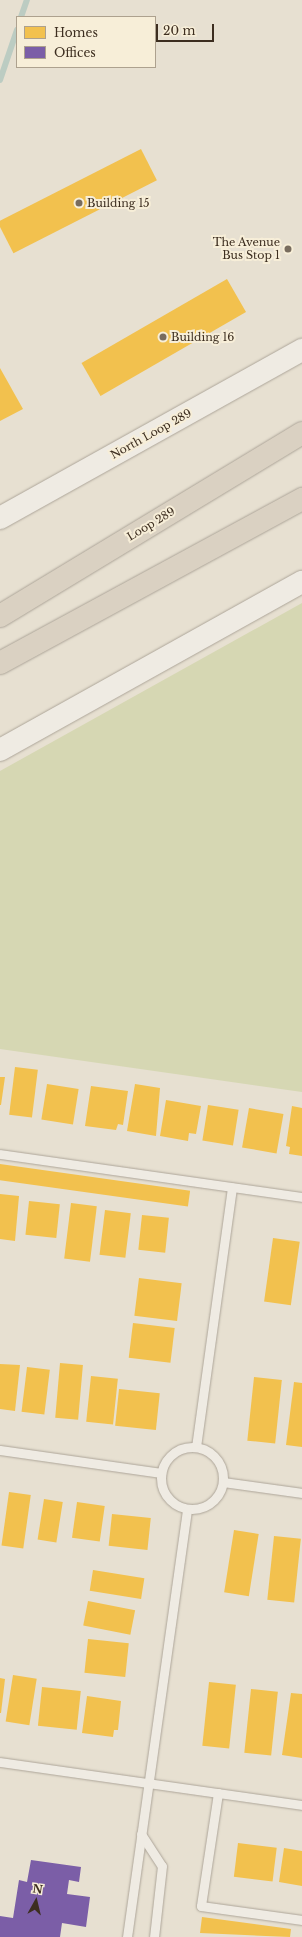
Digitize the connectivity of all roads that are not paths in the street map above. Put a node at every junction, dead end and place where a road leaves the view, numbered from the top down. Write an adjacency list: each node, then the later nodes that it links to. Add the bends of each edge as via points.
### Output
1 (302, 350): 4 (main road, North Loop 289)
2 (302, 433): 6 (highway, Loop 289)
3 (302, 499): 7 (highway)
4 (0, 518)
5 (302, 582): 8 (main road)
6 (0, 616)
7 (0, 664)
8 (0, 750)
9 (0, 1154): 10 (lane)
10 (232, 1187): 11 (lane); 12 (lane)
11 (302, 1197)
12 (196, 1447): 14 (lane, via 176,1451 166,1460); 15 (lane, via 214,1456 221,1468)
13 (0, 1450): 14 (lane)
14 (161, 1473): 17 (lane, via 164,1493 174,1503)
15 (223, 1482): 16 (lane); 17 (lane, via 213,1500 201,1508)
16 (302, 1493)
17 (187, 1508): 19 (lane)
18 (0, 1762): 19 (lane)
19 (148, 1783): 20 (lane); 22 (lane)
20 (218, 1793): 21 (lane); 23 (lane, via 201,1906)
21 (302, 1805)
22 (141, 1834): 24 (lane); 25 (lane, via 162,1866)
23 (302, 1920)
24 (126, 1937)
25 (154, 1937)

